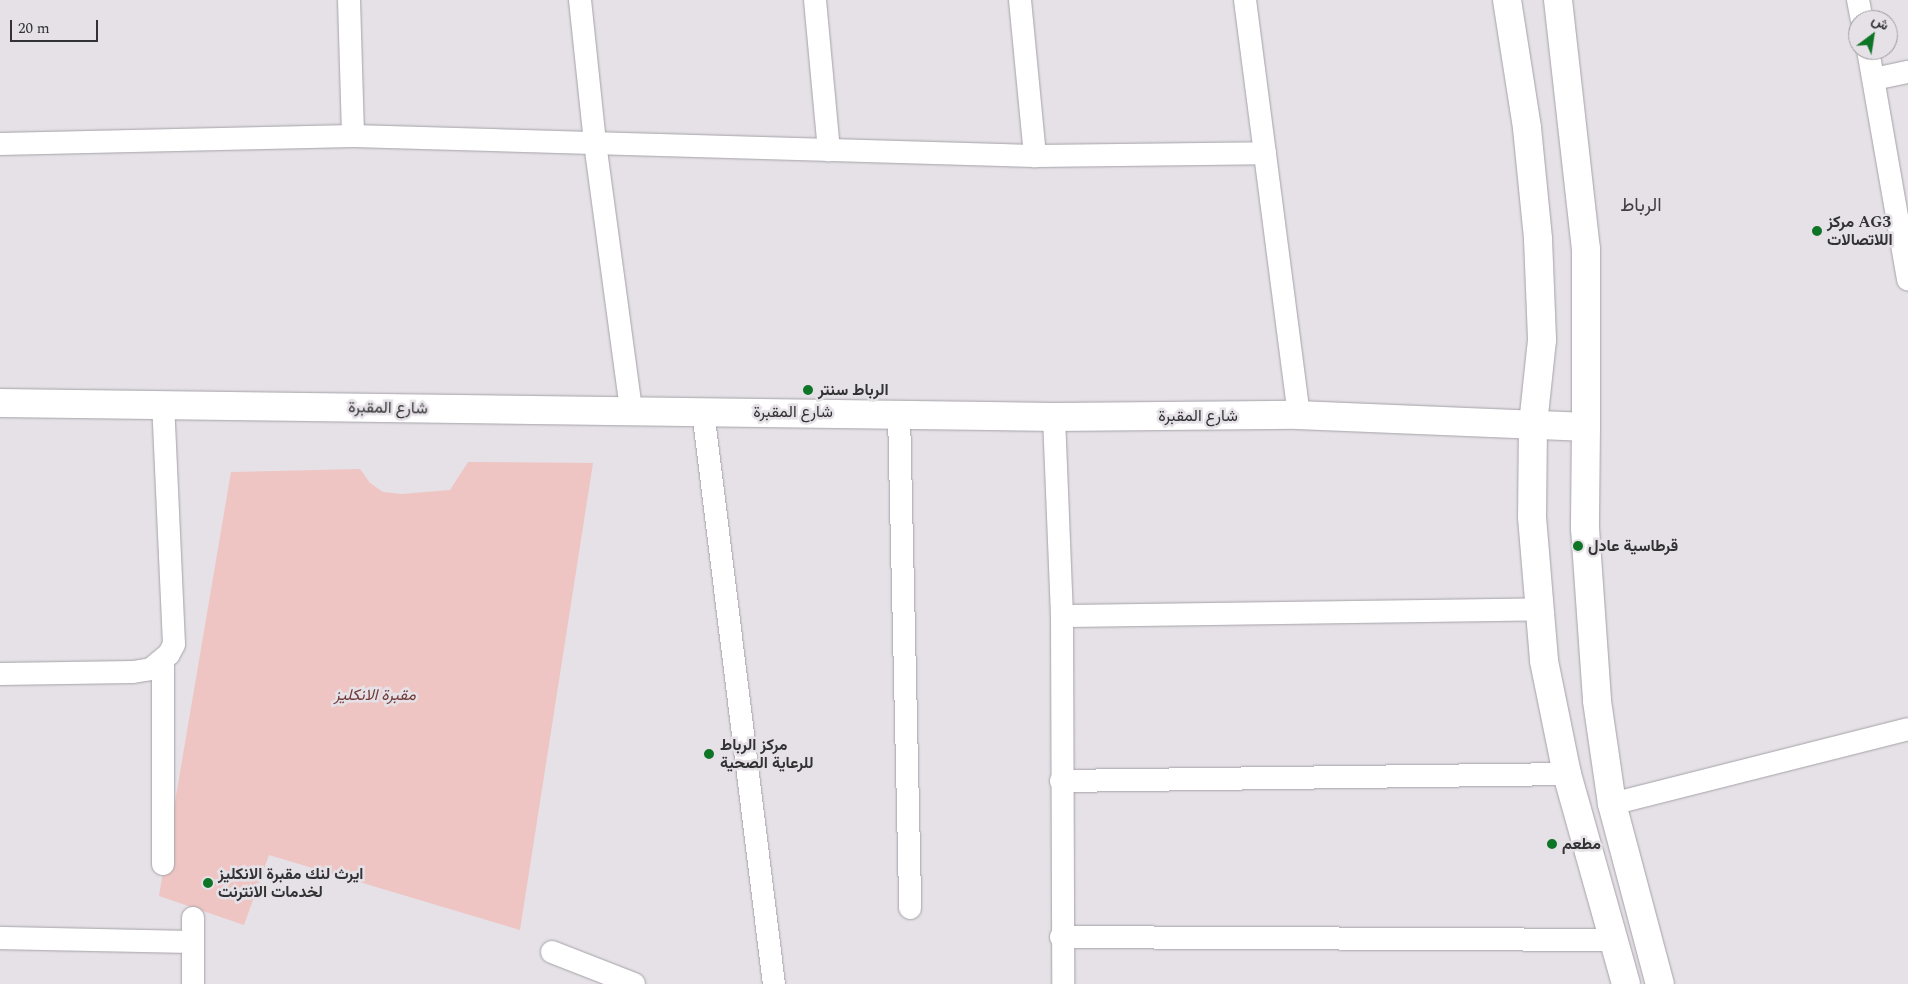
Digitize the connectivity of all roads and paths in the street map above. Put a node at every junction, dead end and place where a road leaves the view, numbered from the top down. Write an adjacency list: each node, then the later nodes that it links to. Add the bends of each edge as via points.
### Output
1 (349, 0): 11 (street)
2 (580, 0): 12 (street)
3 (816, 0): 14 (street)
4 (1020, 0): 16 (street)
5 (1245, 0): 15 (street)
6 (1507, 0): 25 (main road, via 1527,128 1538,238 1542,340)
7 (1558, 0): 26 (main road, via 1586,249)
8 (1870, 60): 10 (street)
9 (1908, 72): 10 (street)
10 (1874, 80): 17 (street)
11 (353, 136): 12 (street); 13 (street)
12 (595, 143): 14 (street); 20 (street)
13 (0, 144)
14 (829, 150): 16 (street)
15 (1265, 154): 16 (street); 23 (street)
16 (1035, 156)
17 (1908, 280)
18 (0, 403): 19 (main road, شارع المقبرة)
19 (163, 406): 20 (main road, شارع المقبرة); 29 (street, via 174,644)
20 (631, 410): 21 (main road, شارع المقبرة)
21 (703, 411): 22 (main road, شارع المقبرة); 45 (street)
22 (898, 413): 24 (main road, شارع المقبرة); 36 (street)
23 (1299, 415): 24 (main road, شارع المقبرة); 25 (main road, شارع المقبرة)
24 (1054, 416): 28 (street)
25 (1533, 424): 26 (main road, شارع المقبرة); 27 (main road, via 1532,517)
26 (1586, 427): 34 (main road, via 1585,528 1590,628)
27 (1538, 609): 28 (street); 32 (main road, via 1553,713)
28 (1062, 616): 33 (street)
29 (163, 662): 30 (street, via 151,669 133,672); 35 (street)
30 (0, 674)
31 (1908, 729): 34 (street)
32 (1567, 774): 33 (street); 40 (main road)
33 (1061, 781): 38 (street)
34 (1612, 804): 48 (main road)
35 (163, 864)
36 (910, 908)
37 (193, 918): 41 (street)
38 (1061, 937): 40 (street); 46 (street)
39 (0, 938): 41 (street)
40 (1615, 940): 47 (main road)
41 (192, 942): 43 (street)
42 (552, 952): 44 (street)
43 (194, 984)
44 (634, 984)
45 (774, 984)
46 (1063, 984)
47 (1626, 984)
48 (1660, 984)

